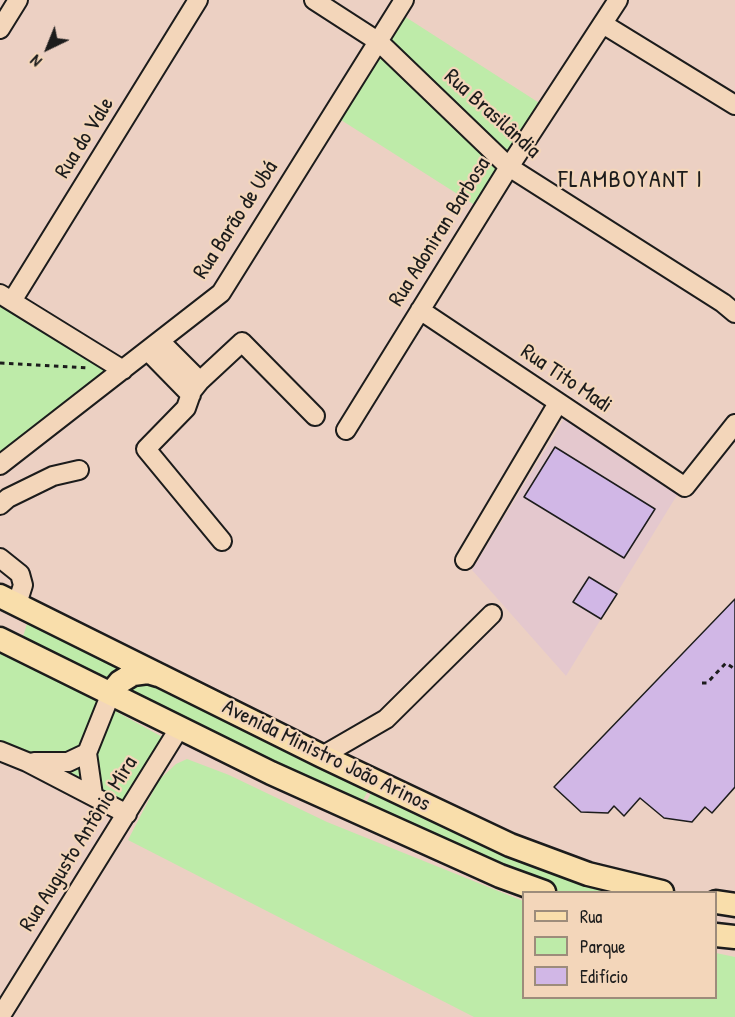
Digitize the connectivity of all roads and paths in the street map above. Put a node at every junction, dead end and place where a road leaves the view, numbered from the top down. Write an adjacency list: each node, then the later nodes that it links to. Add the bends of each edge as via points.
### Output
1 (18, 0): 7 (street)
2 (198, 0): 11 (street, Rua do Vale)
3 (314, 0): 8 (street, Rua Brasilândia)
4 (404, 0): 8 (street, Rua Barão de Ubá)
5 (618, 0): 6 (street, Rua Adoniran Barbosa)
6 (603, 24): 9 (street); 10 (street, Rua Adoniran Barbosa)
7 (0, 29)
8 (379, 42): 10 (street, Rua Brasilândia); 14 (street, Rua Barão de Ubá, via 221,293)
9 (735, 105)
10 (509, 167): 12 (street, Rua Adoniran Barbosa); 13 (street, Rua Brasilândia)
11 (6, 297): 17 (street)
12 (420, 310): 19 (street, Rua Tito Madi); 22 (street, Rua Adoniran Barbosa)
13 (735, 313)
14 (154, 346): 17 (street, Rua Barão de Ubá); 18 (street)
15 (0, 363): 16 (path)
16 (90, 368)
17 (123, 370): 23 (street, Rua Barão de Ubá)
18 (195, 388): 20 (street, via 242,342); 26 (street, via 186,408 146,449)
19 (558, 403): 21 (street, Rua Tito Madi, via 685,487); 28 (street)
20 (315, 416)
21 (735, 424)
22 (346, 430)
23 (0, 465)
24 (79, 470): 25 (street, via 53,476)
25 (0, 505)
26 (222, 541)
27 (0, 558): 29 (street, via 20,574 23,585)
28 (465, 560)
29 (8, 600): 33 (main road, Avenida Ministro João Arinos)
30 (492, 614): 39 (street, via 386,719)
31 (0, 639): 35 (main road, Avenida Ministro João Arinos)
32 (735, 669): 34 (path, via 726,663 707,683)
33 (162, 676): 35 (main road, via 148,672 133,674); 39 (main road, Avenida Ministro João Arinos)
34 (702, 683)
35 (111, 693): 36 (main road, Avenida Ministro João Arinos); 38 (street)
36 (180, 727): 41 (main road, Avenida Ministro João Arinos); 43 (street, Rua Augusto Antônio Mira)
37 (0, 751): 40 (street)
38 (87, 753): 40 (street, via 68,762); 42 (street)
39 (322, 756): 41 (main road, via 313,768 300,775 285,777); 45 (main road, Avenida Ministro João Arinos, via 510,845 588,874)
40 (27, 762): 42 (street)
41 (271, 773): 44 (main road, Avenida Ministro João Arinos)
42 (93, 795): 43 (street)
43 (127, 814): 50 (street, Rua Augusto Antônio Mira)
44 (541, 891)
45 (658, 891)
46 (717, 902): 47 (main road)
47 (735, 906)
48 (717, 935): 49 (main road)
49 (735, 937)
50 (0, 1017)

